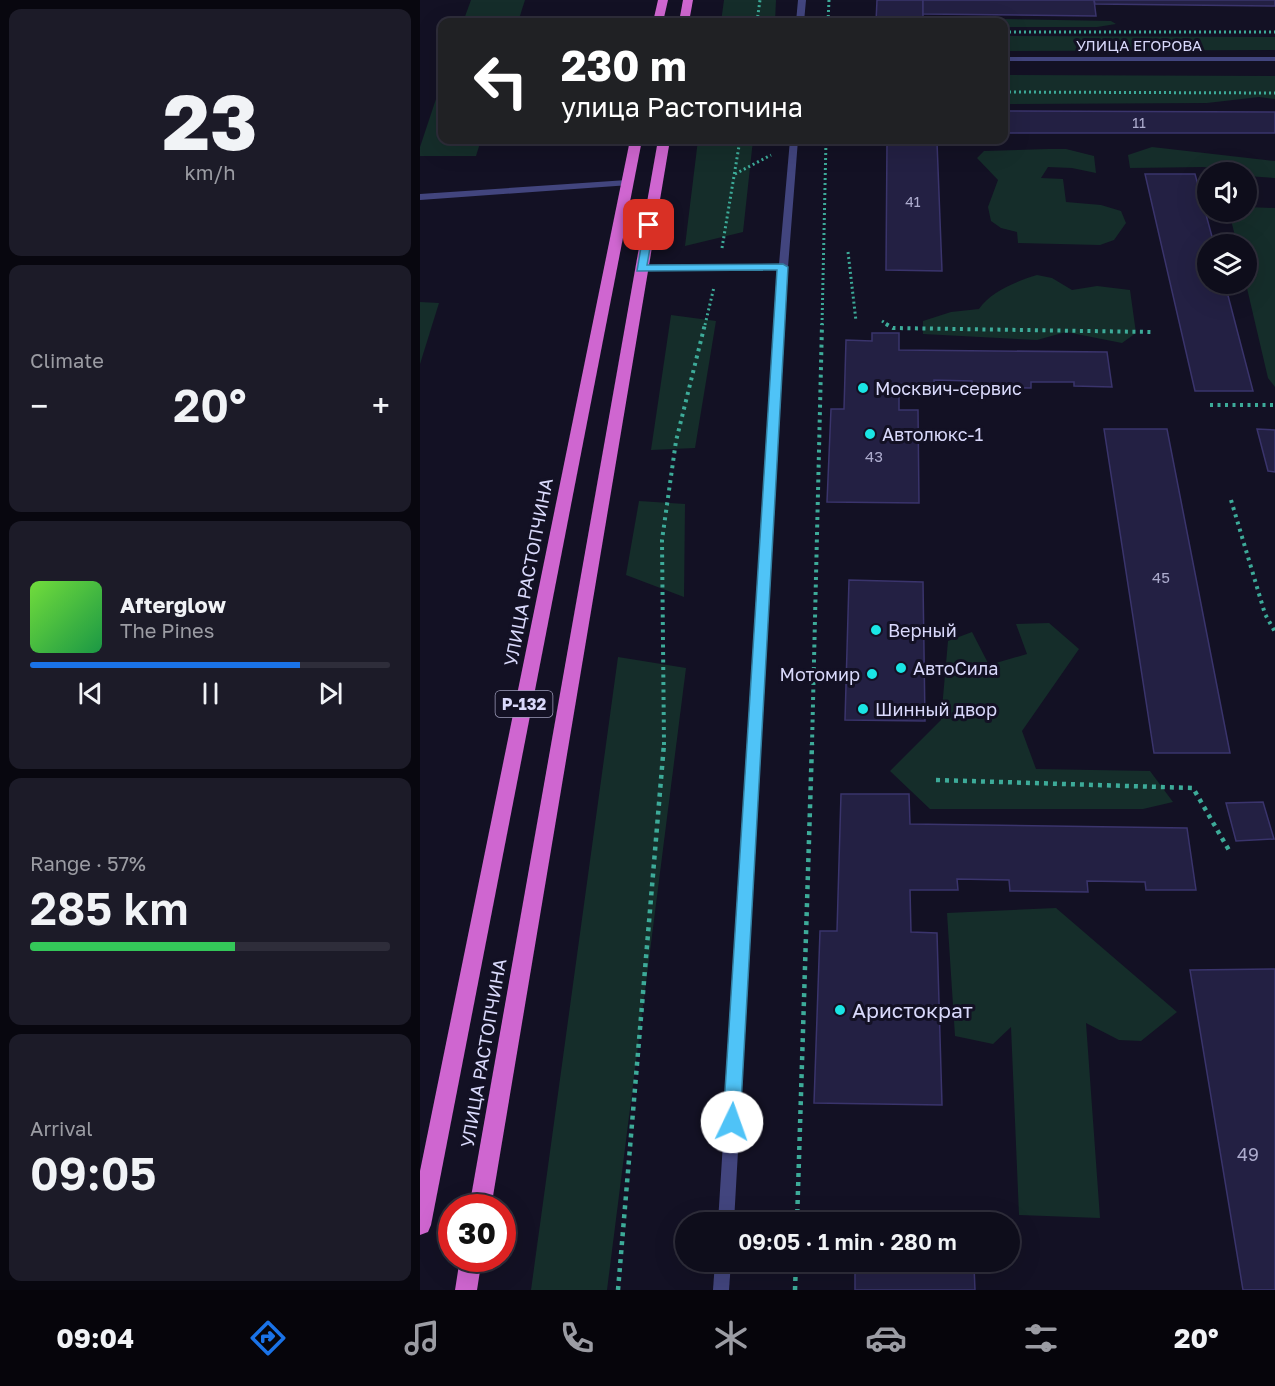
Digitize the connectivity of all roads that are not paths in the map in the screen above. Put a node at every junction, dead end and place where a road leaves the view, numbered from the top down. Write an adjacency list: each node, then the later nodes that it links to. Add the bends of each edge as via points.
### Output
1 (663, 0): 4 (highway)
2 (688, 0): 5 (highway)
3 (802, 0): 6 (street)
4 (659, 18)
5 (685, 18)
6 (800, 18)
7 (1008, 59): 8 (street, УЛИЦА ЕГОРОВА)
8 (1275, 59)
9 (635, 144): 12 (highway, УЛИЦА РАСТОПЧИНА / Р-132)
10 (663, 144): 15 (highway, УЛИЦА РАСТОПЧИНА / Р-132)
11 (794, 144): 14 (street)
12 (627, 183): 13 (street); 18 (highway, УЛИЦА РАСТОПЧИНА / Р-132)
13 (420, 196)
14 (783, 267): 15 (street); 17 (street)
15 (641, 268): 16 (highway, УЛИЦА РАСТОПЧИНА / Р-132)
16 (482, 1194)
17 (727, 1212)
18 (420, 1225)
19 (469, 1272): 21 (highway)
20 (722, 1272): 22 (street)
21 (466, 1290)
22 (721, 1290)

